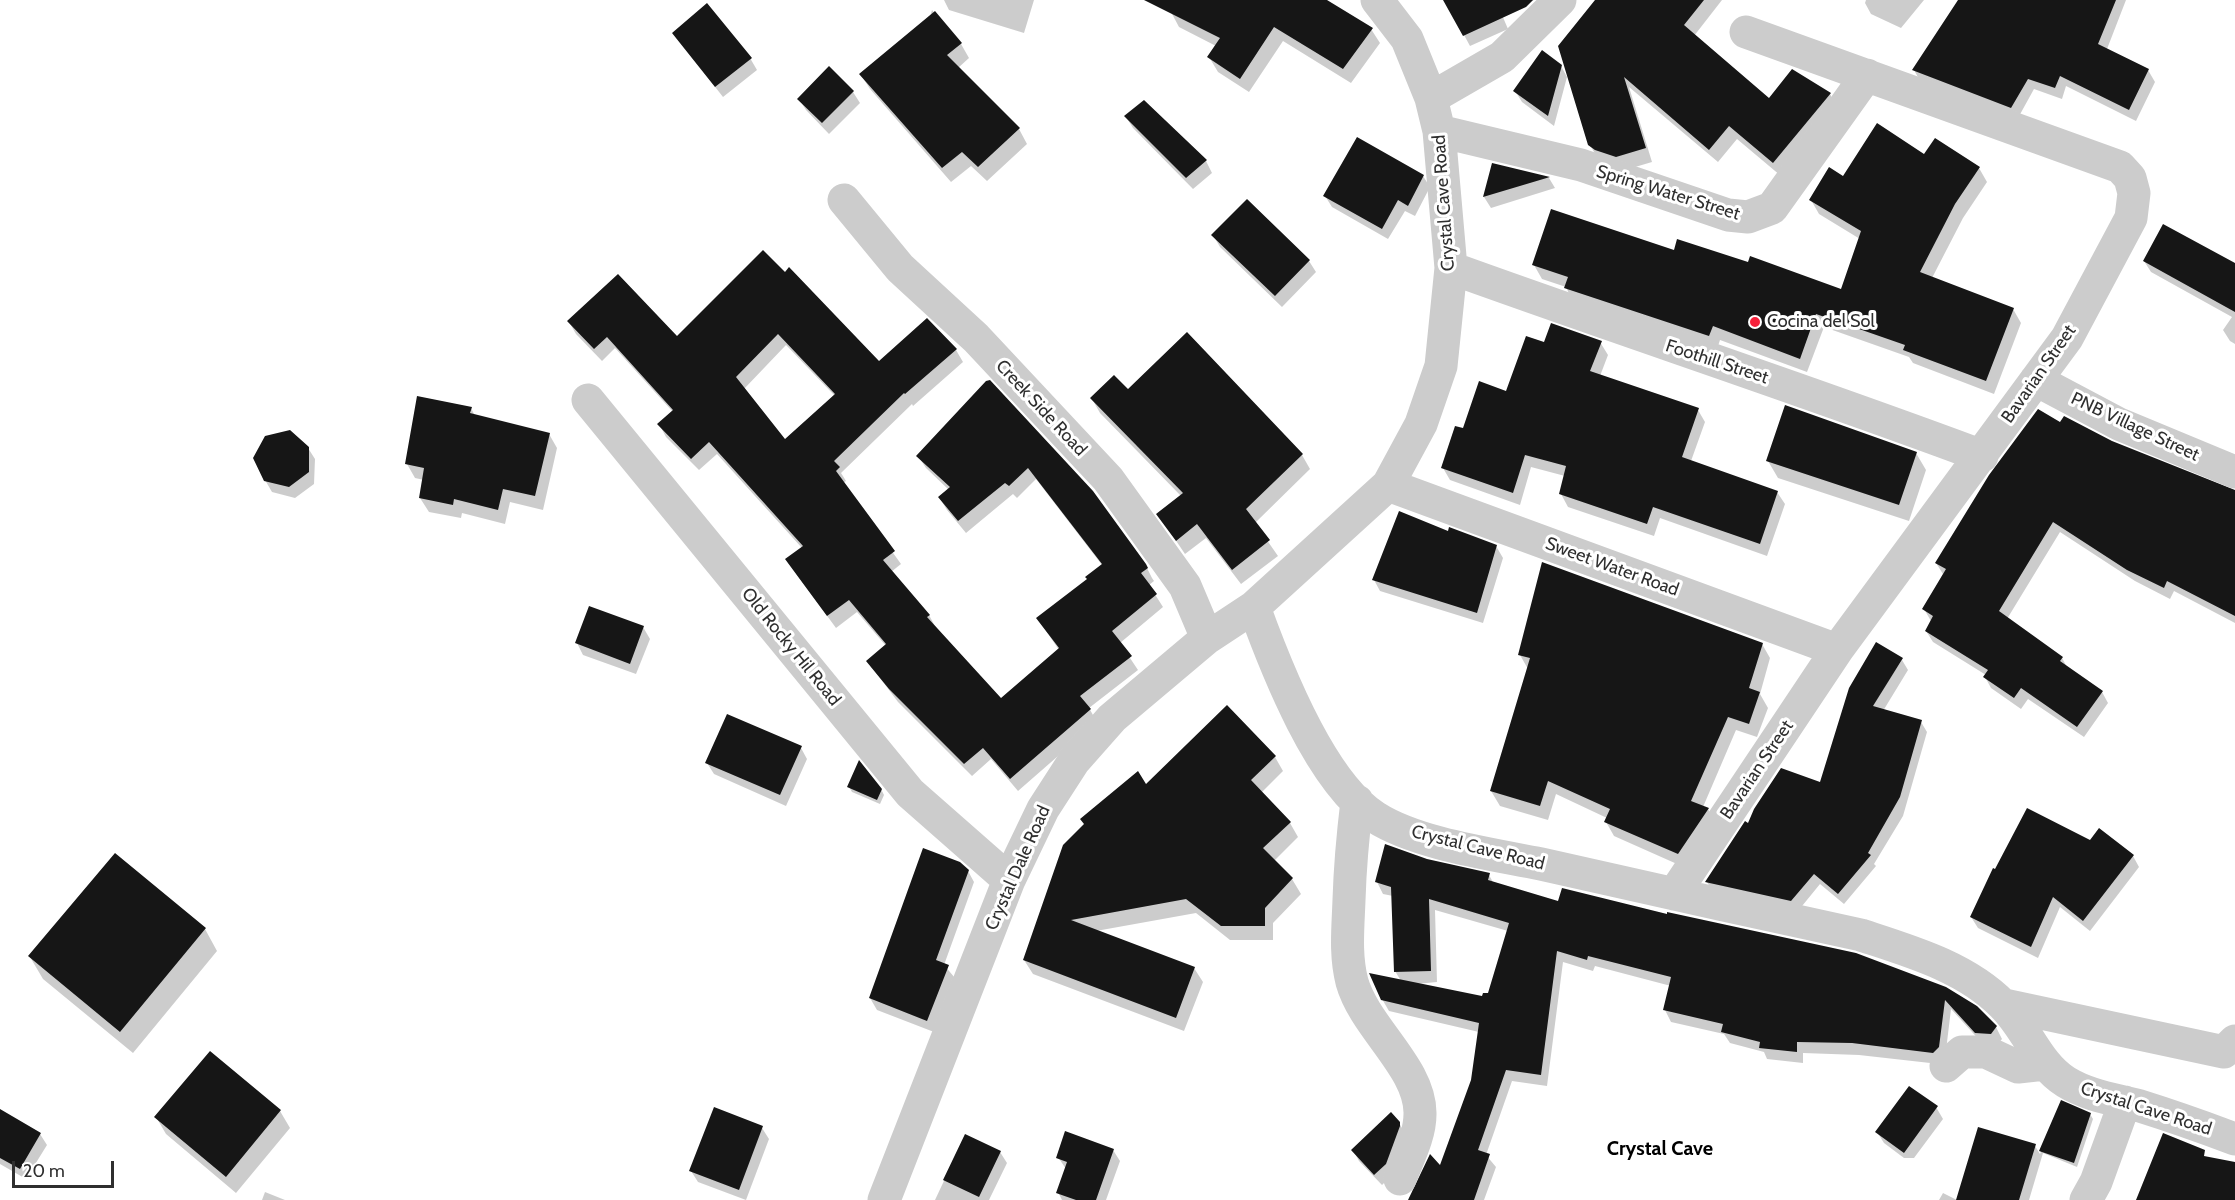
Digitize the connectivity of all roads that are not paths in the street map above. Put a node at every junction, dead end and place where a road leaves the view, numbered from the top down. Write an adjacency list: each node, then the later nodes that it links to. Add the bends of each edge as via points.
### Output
1 (1377, 0): 5 (street, Crystal Cave Road, via 1407,39)
2 (1560, 0): 5 (street, via 1502,57)
3 (1746, 32): 4 (street, Bavarian Street)
4 (1866, 75): 6 (street, Spring Water Street, via 1773,208 1748,218 1728,215 1581,165); 9 (street, Bavarian Street, via 2120,167 2130,178 2134,193 2131,218 2067,338)
5 (1431, 98): 6 (street, Crystal Cave Road)
6 (1439, 131): 8 (street, Crystal Cave Road)
7 (844, 201): 15 (street, Creek Side Road, via 900,268 976,338 1108,479 1185,586)
8 (1451, 268): 11 (street, Foothill Street); 13 (street, Crystal Cave Road, via 1441,366 1421,424)
9 (2036, 380): 11 (street, Bavarian Street); 12 (street, PNB Village Street, via 2119,424)
10 (588, 400): 18 (street, Old Rocky Hil Road, via 910,792)
11 (1982, 456): 16 (street, Bavarian Street)
12 (2235, 472)
13 (1388, 485): 14 (street, Crystal Cave Road); 16 (street, Sweet Water Road)
14 (1254, 607): 15 (street, Crystal Dale Road); 17 (street, Crystal Cave Road, via 1302,721 1334,773)
15 (1207, 638): 18 (street, Crystal Dale Road, via 1112,718 1074,761 1043,809)
16 (1837, 650): 19 (street, Bavarian Street)
17 (1357, 801): 19 (street, Crystal Cave Road, via 1376,817 1413,834); 26 (street, via 1348,871 1347,931 1353,983 1364,1011 1419,1096 1416,1137)
18 (1009, 880): 27 (street, Crystal Dale Road)
19 (1674, 894): 20 (street, Crystal Cave Road, via 1861,934 1946,966)
20 (2004, 1005): 21 (street, via 2224,1052); 22 (street, Crystal Cave Road)
21 (2235, 1041)
22 (2045, 1064): 23 (street, via 2018,1067 1986,1052 1962,1052); 24 (street, Crystal Cave Road, via 2065,1081 2091,1094)
23 (1946, 1066)
24 (2125, 1102): 25 (street, Crystal Cave Road); 28 (street)
25 (2235, 1138)
26 (1400, 1179)
27 (884, 1200)
28 (2086, 1200)

